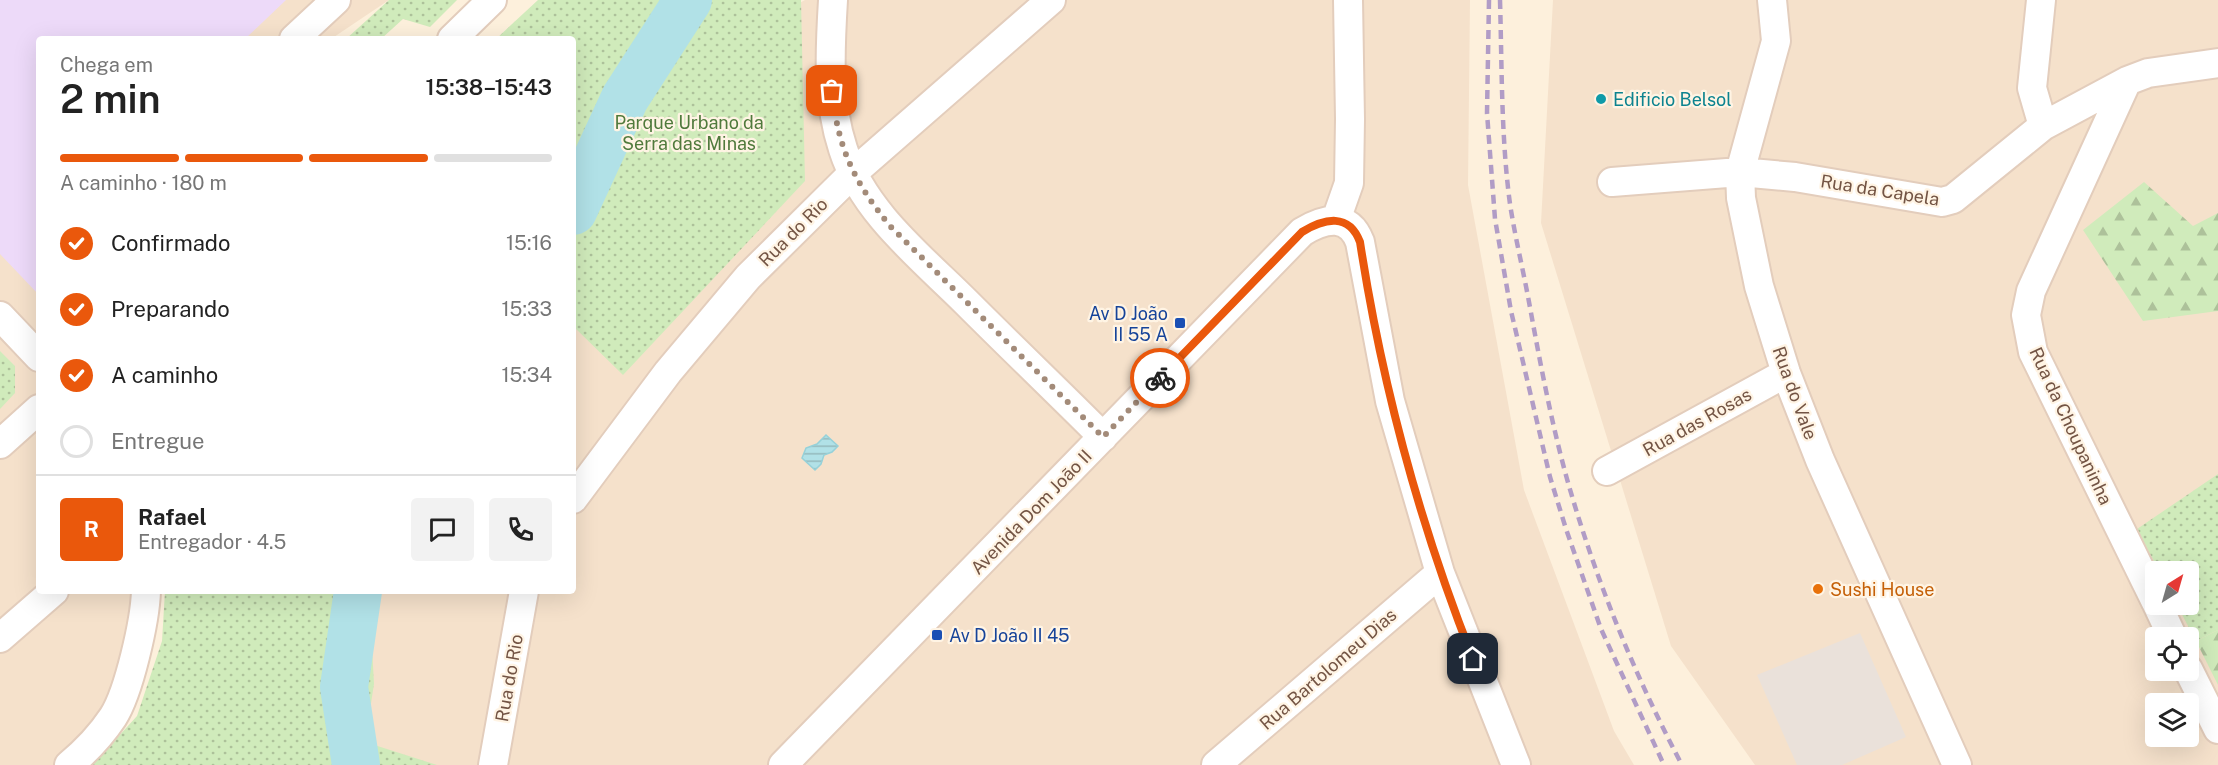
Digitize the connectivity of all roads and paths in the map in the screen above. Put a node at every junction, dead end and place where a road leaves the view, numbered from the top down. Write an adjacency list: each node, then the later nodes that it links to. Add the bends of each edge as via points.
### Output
1 (336, 0): 8 (street)
2 (492, 0): 9 (street)
3 (833, 0): 13 (street, via 830,52 835,116 843,150)
4 (1051, 0): 13 (street, Rua do Rio)
5 (1348, 0): 16 (street, via 1349,183)
6 (1772, 0): 14 (street, Rua do Vale, via 1776,41)
7 (2042, 0): 12 (street, via 2032,88)
8 (297, 36)
9 (455, 36)
10 (2218, 63): 11 (street, Rua da Capela, via 2148,73)
11 (2127, 81): 12 (street, Rua da Capela); 26 (street, Rua da Choupaninha, via 2031,291 2026,315 2033,352)
12 (2043, 126): 14 (street, Rua da Capela, via 1953,199 1942,202 1795,177)
13 (854, 172): 21 (street, via 891,227); 24 (street, Rua do Rio, via 748,277 668,372)
14 (1740, 172): 15 (street, Rua da Capela); 19 (street, Rua do Vale, via 1741,198 1759,286)
15 (1612, 182)
16 (1336, 220): 21 (street, Avenida Dom João II, via 1315,224 1302,232); 25 (street, via 1352,227 1360,242 1390,400)
17 (0, 316): 18 (street)
18 (36, 354)
19 (1786, 373): 23 (street, Rua das Rosas); 38 (street, Rua do Vale, via 1820,460)
20 (36, 411): 22 (street)
21 (1103, 437): 33 (street, Avenida Dom João II)
22 (0, 444)
23 (1607, 471)
24 (576, 496)
25 (1440, 573): 36 (street, Rua Bartolomeu Dias); 37 (street)
26 (2145, 581)
27 (51, 594): 30 (street)
28 (145, 594): 34 (street, via 132,671 114,715)
29 (523, 594): 35 (street, Rua do Rio)
30 (0, 638)
31 (2194, 681): 32 (street)
32 (2218, 729)
33 (796, 760)
34 (69, 765)
35 (493, 765)
36 (1216, 765)
37 (1516, 765)
38 (1957, 765)

